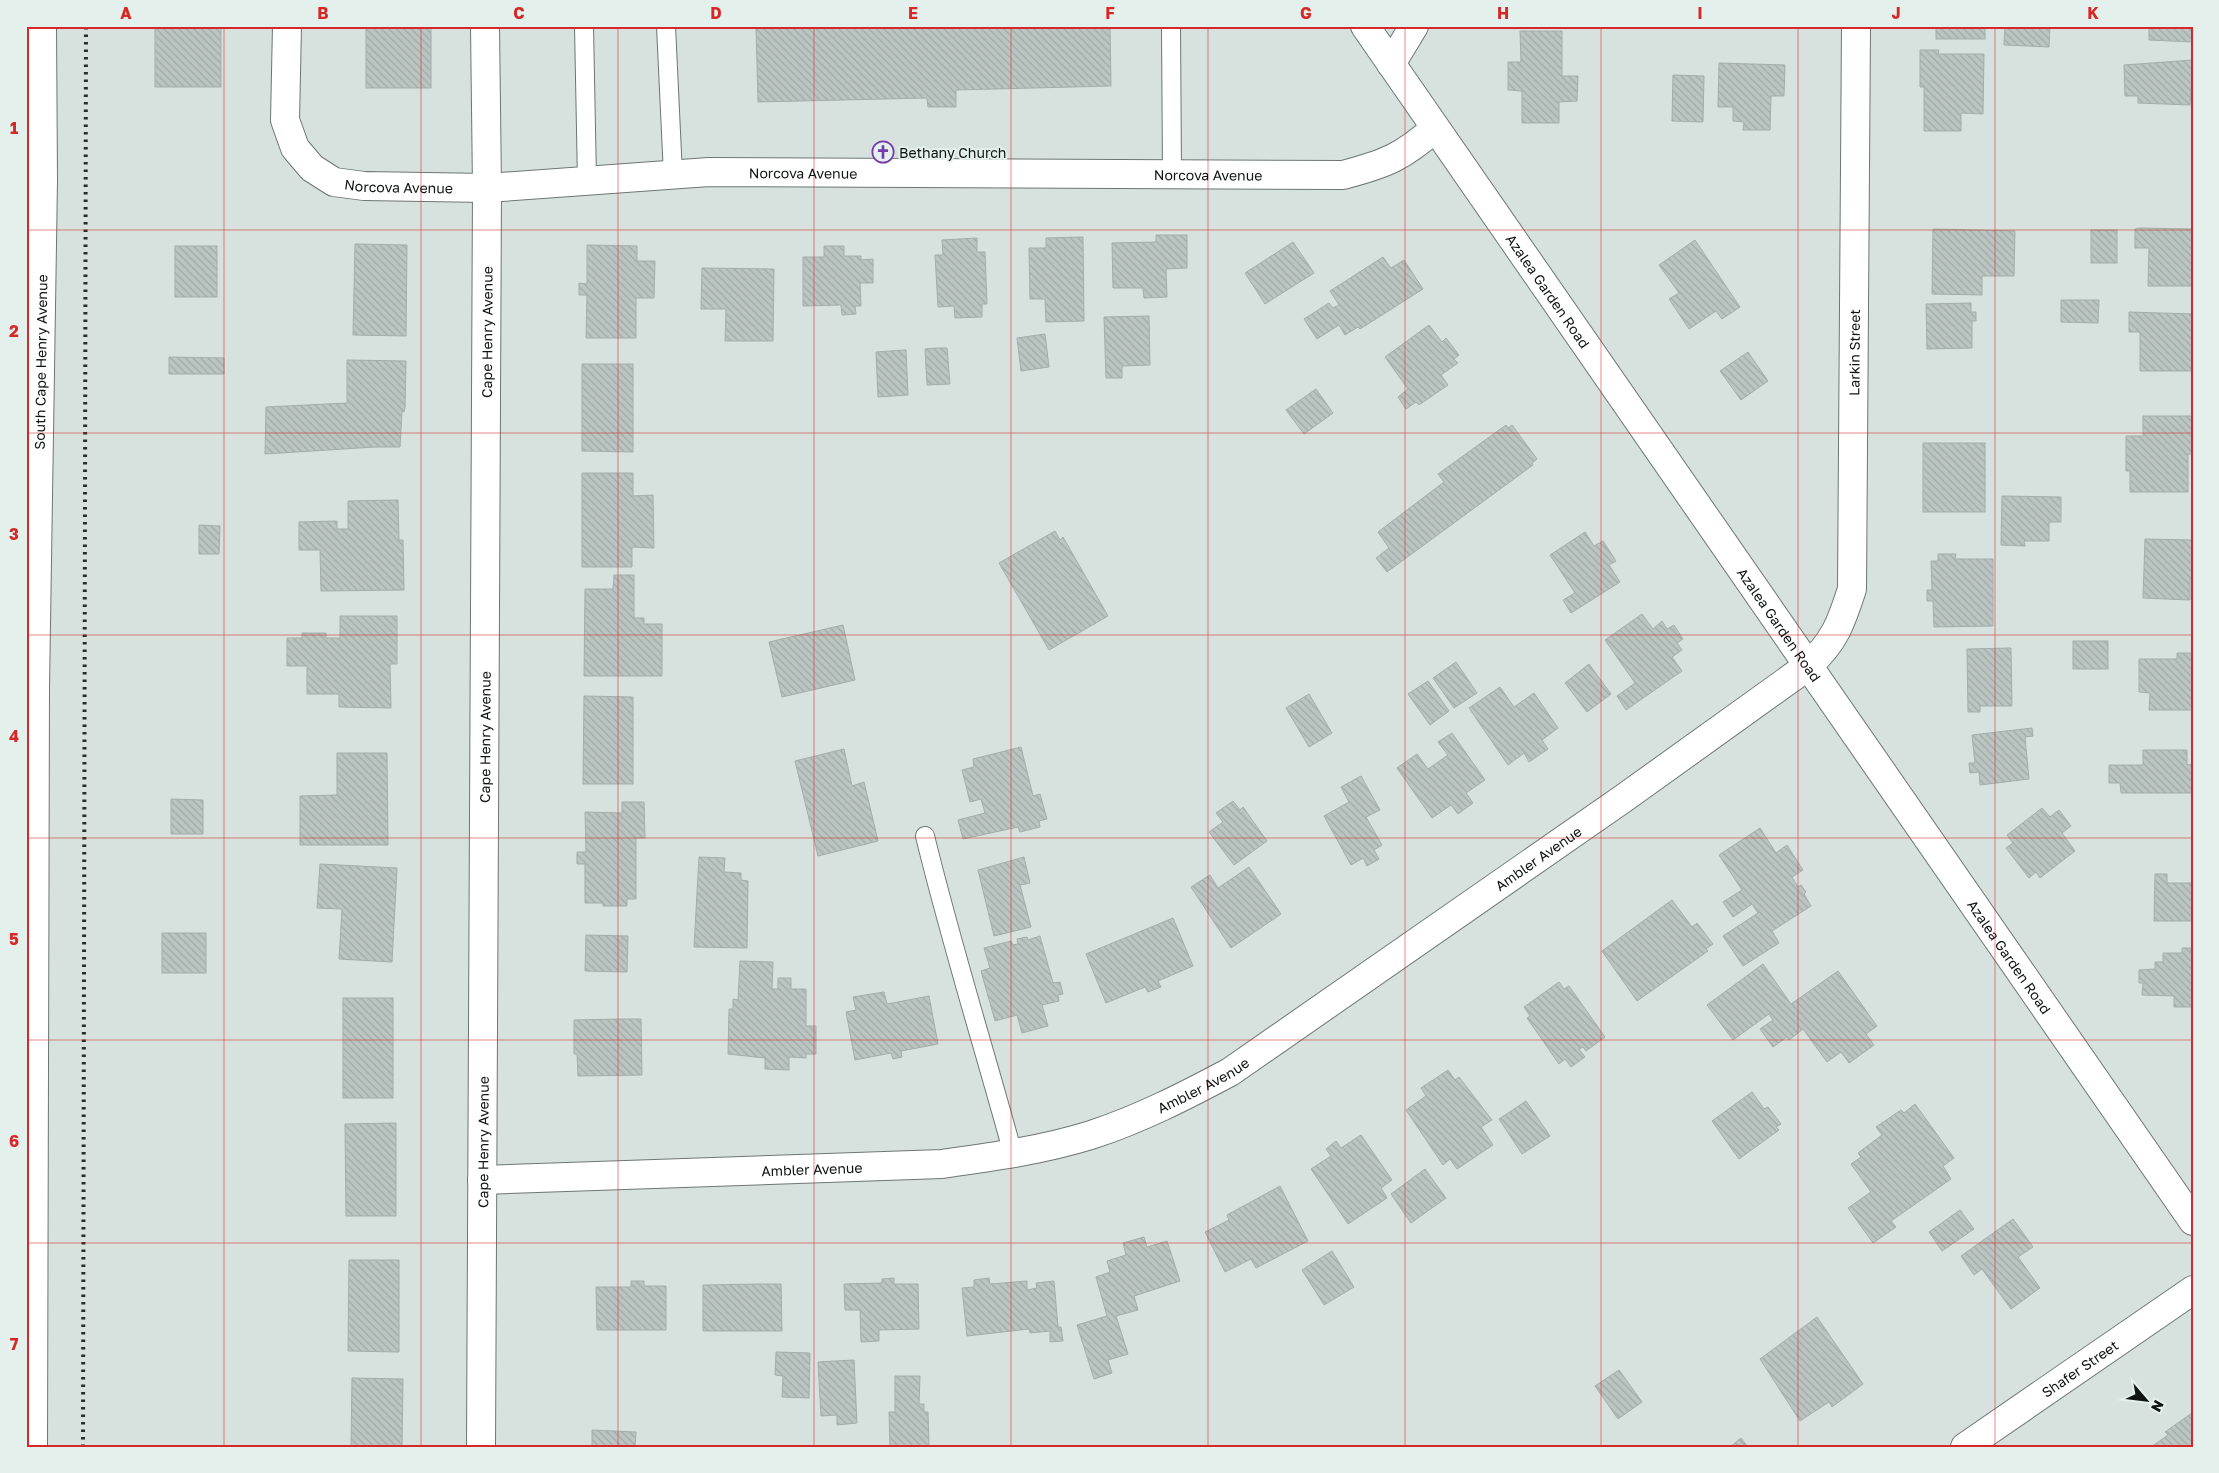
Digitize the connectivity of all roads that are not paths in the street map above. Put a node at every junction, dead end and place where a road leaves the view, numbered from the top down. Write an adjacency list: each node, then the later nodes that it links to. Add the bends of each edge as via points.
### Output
1 (42, 26): 14 (street, South Cape Henry Avenue)
2 (287, 26): 16 (street, Norcova Avenue, via 285,120 296,148 312,168 334,182 364,186)
3 (485, 26): 16 (street, Cape Henry Avenue)
4 (584, 26): 15 (lane)
5 (666, 26): 13 (lane)
6 (1171, 26): 12 (lane)
7 (1365, 26): 10 (street, Azalea Garden Road)
8 (1414, 26): 10 (street)
9 (1856, 26): 17 (street, Larkin Street, via 1852,589 1839,627 1820,655)
10 (1391, 64): 11 (street, Azalea Garden Road)
11 (1435, 128): 12 (street, Norcova Avenue, via 1413,148 1380,166 1343,175); 17 (street, Azalea Garden Road)
12 (1172, 174): 13 (street, Norcova Avenue, via 709,172)
13 (673, 175): 15 (street, Norcova Avenue)
14 (35, 180): 18 (street, South Cape Henry Avenue)
15 (587, 181): 16 (street, Norcova Avenue)
16 (487, 188): 21 (street, Cape Henry Avenue)
17 (1808, 666): 20 (street, Ambler Avenue, via 1230,1072 1162,1108 1091,1135); 23 (street, Azalea Garden Road)
18 (31, 687): 22 (street, South Cape Henry Avenue)
19 (925, 836): 20 (lane, via 947,927)
20 (1013, 1154): 21 (street, Ambler Avenue, via 942,1164)
21 (482, 1180): 26 (street, Cape Henry Avenue)
22 (30, 1182): 25 (street, South Cape Henry Avenue)
23 (2193, 1221)
24 (2193, 1290): 27 (street, Shafer Street)
25 (33, 1447)
26 (481, 1447)
27 (1965, 1447)

